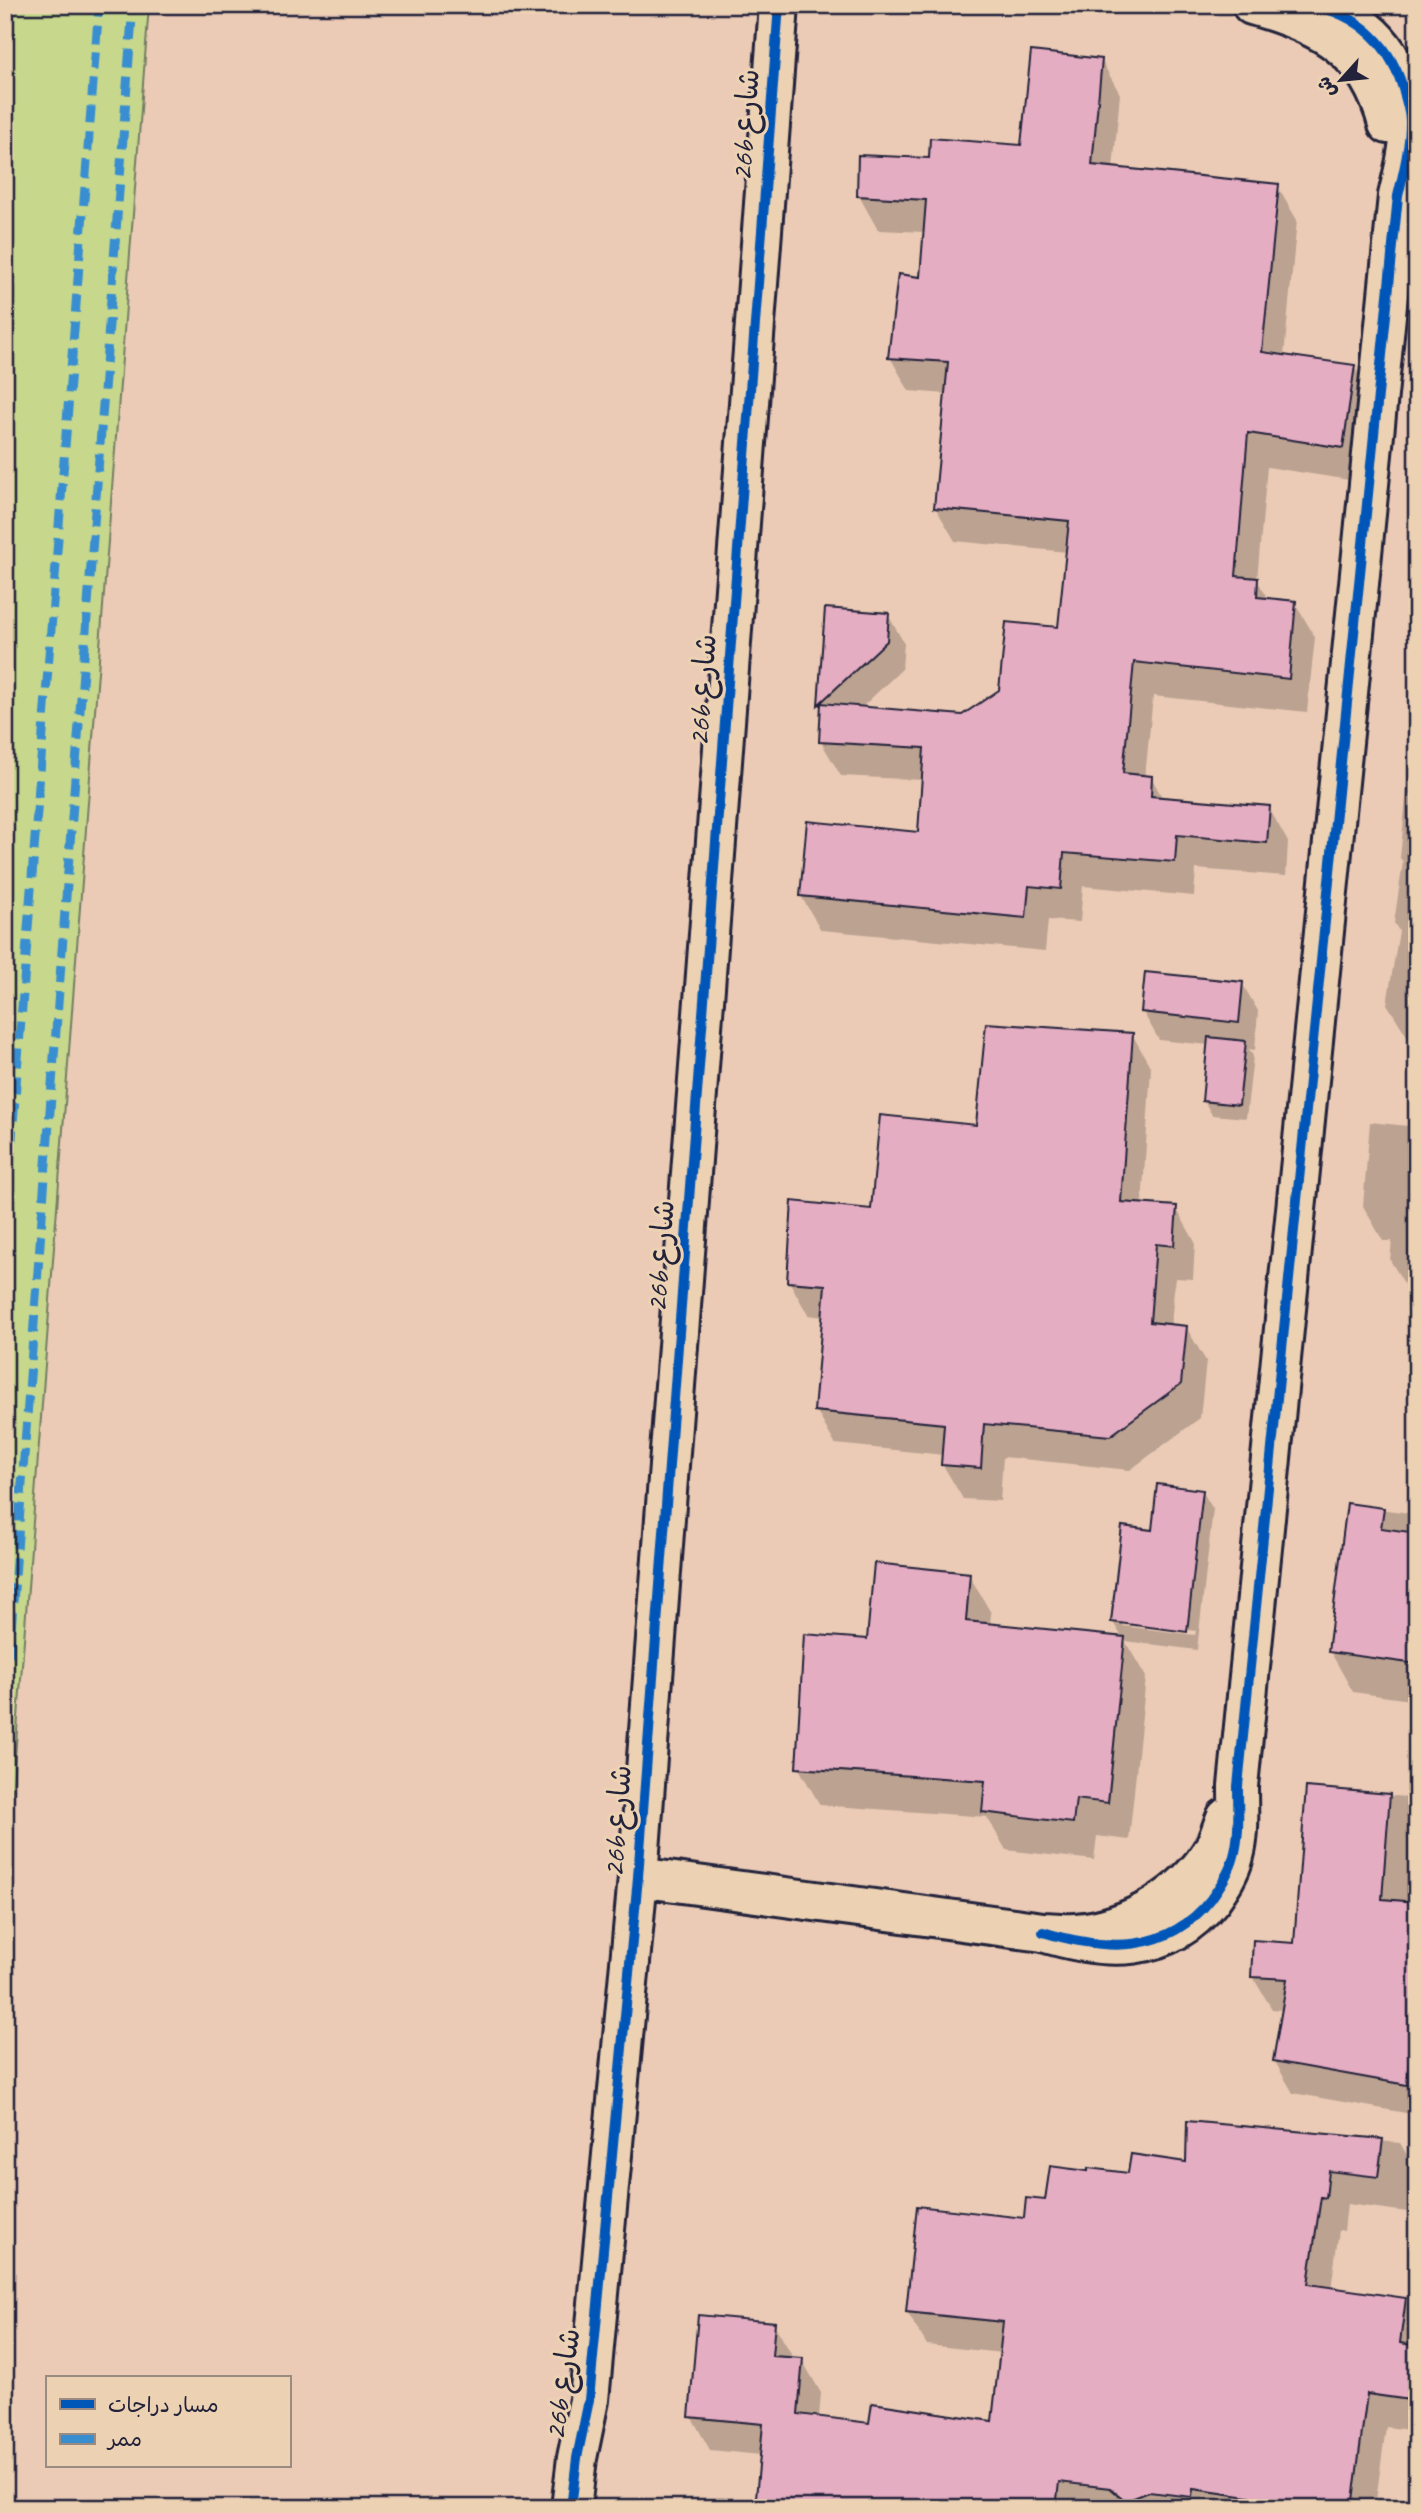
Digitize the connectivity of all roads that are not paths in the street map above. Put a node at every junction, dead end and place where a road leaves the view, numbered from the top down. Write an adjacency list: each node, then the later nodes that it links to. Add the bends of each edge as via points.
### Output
1 (779, 5): 5 (street, 26b شارع)
2 (1252, 5): 4 (street, via 1319,30 1361,64 1380,96 1388,124)
3 (1310, 5): 4 (street, via 1359,23 1386,49 1410,119)
4 (1398, 196): 5 (street, via 1238,1786 1239,1825 1234,1857 1222,1885 1201,1911 1174,1932 1114,1946 1077,1943 1043,1932)
5 (638, 1877): 6 (street, 26b شارع)
6 (589, 2400): 7 (street, 26b شارع); 8 (street, 26b شارع)
7 (571, 2508)
8 (592, 2508)

